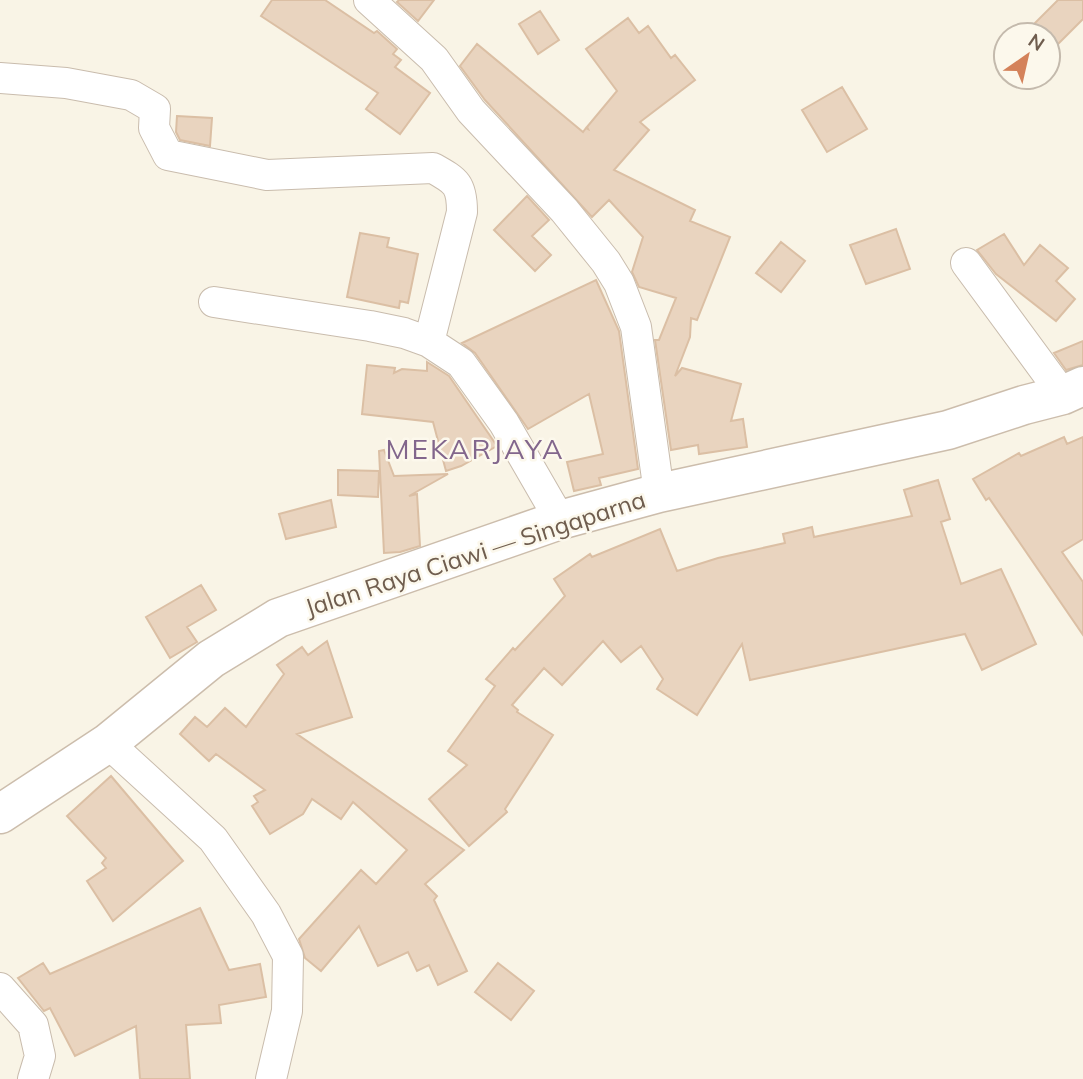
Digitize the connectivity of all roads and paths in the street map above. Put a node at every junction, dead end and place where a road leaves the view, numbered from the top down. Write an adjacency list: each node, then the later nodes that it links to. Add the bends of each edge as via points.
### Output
1 (369, 0): 7 (street, via 434,59 471,111 564,210 619,283 636,327)
2 (0, 78): 5 (street, via 66,83 131,95 155,108 155,128 168,155 267,175 433,168 455,180 462,195 462,212)
3 (966, 263): 6 (street)
4 (214, 302): 5 (street, via 404,332)
5 (429, 342): 8 (street, via 461,363 504,423)
6 (1073, 391): 7 (main road, Jalan Raya Ciawi — Singaparna, via 948,430)
7 (659, 493): 8 (main road, Jalan Raya Ciawi — Singaparna)
8 (560, 520): 9 (main road, Jalan Raya Ciawi — Singaparna, via 278,618 211,659)
9 (108, 743): 10 (main road, Jalan Raya Ciawi — Singaparna); 13 (street, via 213,839 288,956 287,1011)
10 (0, 814)
11 (0, 988): 12 (street, via 33,1026 40,1056)
12 (33, 1079)
13 (271, 1079)

